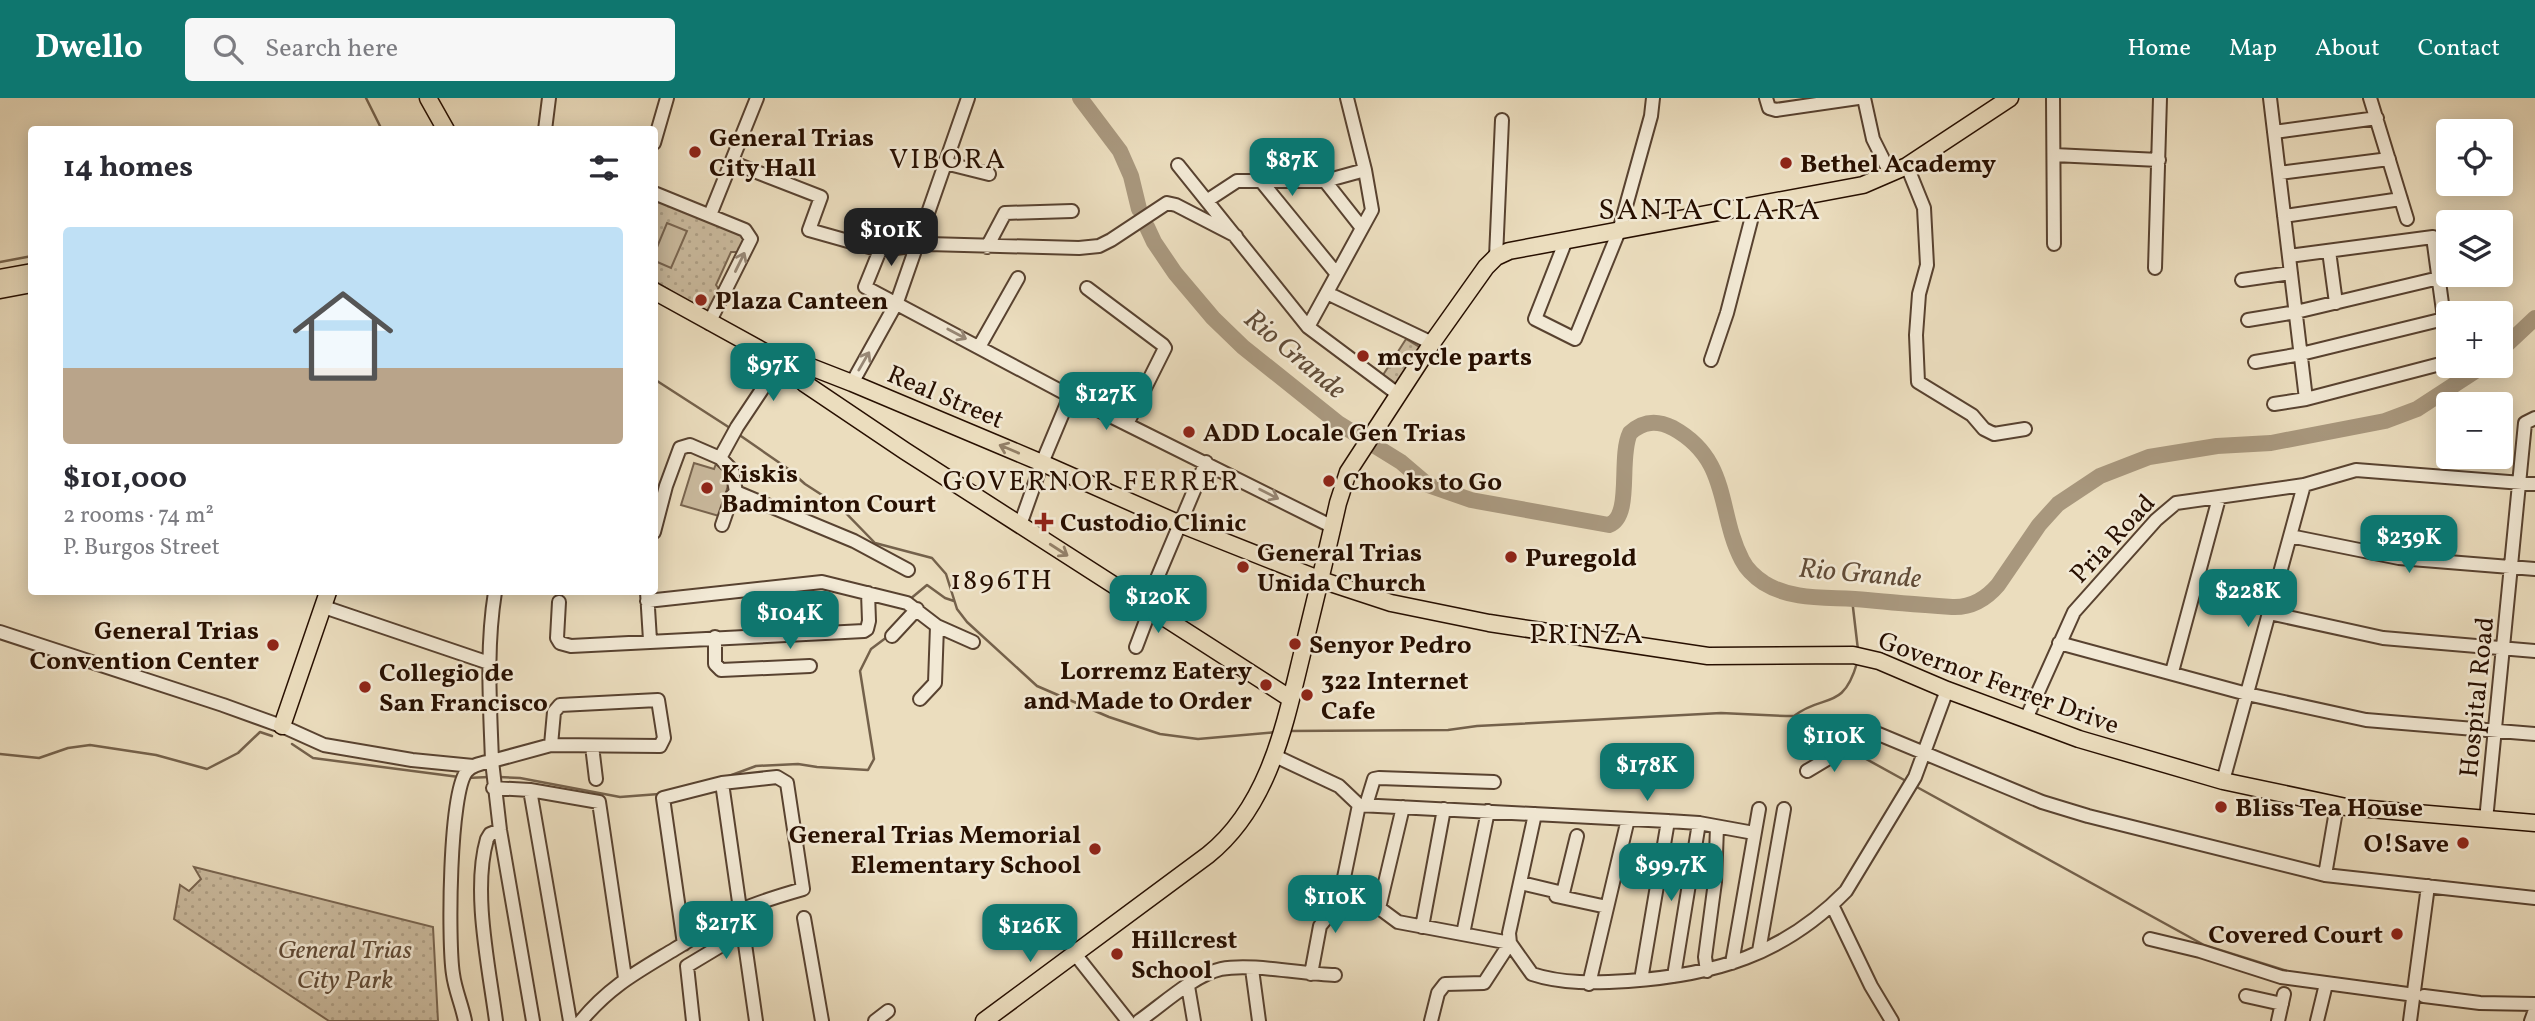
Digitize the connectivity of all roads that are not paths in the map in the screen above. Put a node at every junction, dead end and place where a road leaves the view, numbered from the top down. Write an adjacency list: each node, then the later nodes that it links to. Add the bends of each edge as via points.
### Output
1 (428, 98): 19 (main road)
2 (548, 98): 20 (street)
3 (667, 98): 21 (street)
4 (757, 98): 27 (street)
5 (968, 98): 28 (street)
6 (1347, 98): 30 (street)
7 (1653, 98): 45 (street)
8 (1766, 98): 9 (street, via 1769,108 1776,110)
9 (1858, 98)
10 (1864, 98): 23 (street)
11 (1871, 98): 23 (street)
12 (2010, 98): 31 (main road)
13 (2053, 98): 24 (street)
14 (2160, 98): 26 (street)
15 (2270, 98): 22 (street)
16 (2371, 98): 17 (street)
17 (2377, 118): 22 (street); 25 (street)
18 (1502, 120): 54 (street)
19 (444, 126)
20 (545, 126)
21 (658, 129)
22 (2274, 132): 32 (street)
23 (1877, 138): 31 (street)
24 (2053, 155): 26 (street); 48 (street)
25 (2389, 159): 32 (street); 37 (street)
26 (2159, 160): 56 (street)
27 (731, 162): 41 (street); 51 (street, via 821,197 809,230)
28 (945, 163): 33 (street); 49 (street)
29 (1178, 165): 38 (street)
30 (1365, 170): 35 (street); 44 (street, via 1372,210)
31 (1898, 170): 39 (main road, via 1863,185); 90 (street, via 1924,208 1927,265 1919,294 1918,382 1994,434)
32 (2279, 173): 42 (street)
33 (989, 174)
34 (1261, 181): 35 (street); 38 (street, via 1237,181); 58 (street)
35 (1325, 181): 44 (street)
36 (658, 195): 41 (street)
37 (2401, 199): 42 (street); 43 (street)
38 (1208, 200): 46 (street)
39 (1755, 205): 45 (main road); 79 (street)
40 (1072, 211): 50 (street, via 1005,213)
41 (710, 215): 74 (street, one-way to 41, via 751,239 745,230)
42 (2284, 216): 53 (street)
43 (2407, 219)
44 (1362, 228): 58 (street)
45 (1619, 231): 47 (main road); 47 (street, via 1575,339 1535,319)
46 (1236, 236): 50 (street, via 1170,203 1098,246); 75 (street)
47 (1566, 240): 54 (main road)
48 (2054, 244)
49 (917, 245): 50 (street); 51 (street); 69 (street)
50 (987, 247)
51 (880, 250): 69 (street, via 865,286)
52 (2329, 251): 53 (street); 55 (street, via 2433,237); 70 (street)
53 (2289, 256): 59 (street)
54 (1496, 257): 76 (main road)
55 (2436, 258)
56 (2155, 268)
57 (28, 273): 60 (main road)
58 (1336, 273): 68 (street)
59 (2291, 273): 63 (street); 71 (street)
60 (0, 278)
61 (1018, 278): 77 (street)
62 (2436, 279): 70 (street)
63 (2242, 280)
64 (28, 285): 66 (main road)
65 (1087, 288): 89 (street, via 1165,348)
66 (0, 290)
67 (658, 293): 74 (main road)
68 (1327, 293): 75 (street); 76 (street)
69 (897, 302): 77 (street, one-way to 77); 83 (street, one-way to 69)
70 (2336, 303): 71 (street)
71 (2296, 312): 72 (street); 78 (street)
72 (2248, 320)
73 (2436, 321): 78 (street)
74 (709, 323): 80 (main road)
75 (1308, 327): 84 (street)
76 (1432, 343): 84 (main road)
77 (979, 346): 85 (street)
78 (2301, 354): 81 (street); 86 (street)
79 (1711, 359)
80 (781, 361): 83 (main road, Real Street); 91 (street); 101 (main road, via 804,383)
81 (2255, 362)
82 (2436, 365): 86 (street)
83 (852, 383): 93 (main road, Real Street, one-way to 83)
84 (1399, 395): 103 (main road, via 1348,472)
85 (1070, 396): 89 (street); 93 (street)
86 (2306, 399): 87 (street)
87 (2274, 404)
88 (2535, 418): 94 (street, Hospital Road, via 2525,423)
89 (1127, 424): 92 (street)
90 (2025, 429)
91 (720, 458): 96 (street, via 683,446); 98 (street, via 732,470)
92 (1206, 462): 100 (street); 103 (street, one-way to 103)
93 (1042, 463): 100 (main road, Real Street); 101 (street)
94 (2519, 483): 95 (street, Pria Road); 97 (street, Pria Road, via 2356,470); 105 (street, Hospital Road)
95 (2535, 484)
96 (660, 485)
97 (2304, 485): 99 (street, Pria Road); 104 (street)
98 (736, 492): 102 (street); 107 (street, via 854,541)
99 (2219, 498): 123 (street, Pria Road, via 2176,503 2156,520 2074,612); 129 (street)
100 (1180, 524): 108 (main road, Real Street); 114 (street)
101 (1020, 525): 114 (main road, one-way to 114)
102 (722, 526)
103 (1333, 527): 108 (main road)
104 (2290, 536): 105 (street, via 2399,558); 116 (street)
105 (2511, 568): 106 (street); 125 (street, Hospital Road)
106 (2535, 569)
107 (908, 570)
108 (1321, 580): 130 (main road, Governor Ferrer Drive, via 1391,603 1489,623 1666,650 1708,656 1853,656); 133 (main road)
109 (868, 593): 111 (street, via 816,582); 115 (street); 120 (street, via 869,621 864,631)
110 (495, 595): 127 (street)
111 (647, 596): 121 (street)
112 (559, 602): 121 (street, via 559,643)
113 (329, 603): 127 (street); 135 (main road)
114 (1147, 608): 124 (street); 133 (main road)
115 (916, 609): 117 (street); 119 (street)
116 (2269, 613): 125 (street, via 2383,638); 131 (street)
117 (937, 626): 122 (street); 132 (street, via 935,683)
118 (0, 632): 135 (street)
119 (892, 636)
120 (715, 638): 121 (street); 128 (street, via 715,664 721,670)
121 (650, 640)
122 (973, 642)
123 (2059, 643): 129 (street); 134 (street, Pria Road)
124 (1136, 647)
125 (2503, 648): 126 (street); 136 (street, Hospital Road)
126 (2535, 651)
127 (489, 663): 142 (street)
128 (810, 666)
129 (2172, 673): 131 (street)
130 (1947, 690): 134 (main road, Governor Ferrer Drive); 140 (street)
131 (2247, 694): 136 (street, via 2366,720); 146 (street)
132 (920, 699)
133 (1291, 699): 141 (main road)
134 (2026, 719): 146 (main road, Governor Ferrer Drive, via 2131,756)
135 (282, 726): 143 (street, via 324,745)
136 (2495, 730): 137 (street); 160 (street, Hospital Road)
137 (2535, 734)
138 (551, 745): 139 (street); 139 (street, via 557,707 658,700 664,738 660,746); 142 (street)
139 (593, 746): 145 (street)
140 (1924, 754): 144 (street, via 1852,723 1846,745); 168 (street, via 2088,816); 173 (street, via 1907,791 1846,891)
141 (1274, 758): 151 (street, via 1303,778 1339,786); 185 (main road, via 1235,830 1221,844)
142 (492, 761): 143 (street); 149 (street)
143 (473, 766): 202 (street, via 460,786 450,902 453,975)
144 (1807, 771)
145 (596, 779)
146 (2223, 781): 152 (main road, Governor Ferrer Drive)
147 (1494, 782): 151 (street, via 1374,779)
148 (722, 783): 176 (street); 176 (street, via 777,777 787,783 803,889); 183 (street, via 663,798)
149 (494, 788): 150 (street); 165 (street)
150 (530, 790): 192 (street, via 599,802); 205 (street)
151 (1362, 805): 153 (street); 171 (street)
152 (2337, 805): 160 (main road, Governor Ferrer Drive); 168 (street)
153 (1403, 807): 154 (street); 174 (street)
154 (1444, 809): 157 (street); 178 (street)
155 (1759, 809): 166 (street)
156 (1784, 809): 184 (street)
157 (1488, 811): 158 (street); 180 (street)
158 (1535, 814): 159 (street); 169 (street)
159 (1628, 819): 161 (street); 175 (street)
160 (2486, 820): 163 (main road, Governor Ferrer Drive)
161 (1668, 821): 162 (street); 193 (street)
162 (1699, 823): 164 (street); 191 (street)
163 (2535, 823)
164 (1717, 827): 166 (street); 188 (street)
165 (500, 830): 203 (street, via 486,839 482,912); 204 (street)
166 (1754, 833): 186 (street)
167 (1577, 836): 169 (street, via 1563,893)
168 (2325, 875): 170 (street)
169 (1521, 885): 175 (street); 182 (street)
170 (2428, 886): 172 (street); 198 (street)
171 (1342, 892): 174 (street); 189 (street, via 1320,926)
172 (2535, 898)
173 (1832, 905): 184 (street, via 1795,933); 218 (street)
174 (1379, 908): 178 (street, via 1398,922)
175 (1606, 908): 194 (street)
176 (739, 911): 179 (street); 183 (street)
177 (804, 918): 209 (street)
178 (1422, 927): 180 (street)
179 (742, 933): 207 (street, via 687,966); 208 (street)
180 (1463, 934): 182 (street)
181 (2150, 939): 195 (street)
182 (1510, 943): 194 (street, via 1532,974); 217 (street, via 1484,983 1446,984 1438,993)
183 (684, 944): 192 (street)
184 (1759, 951): 186 (street)
185 (1075, 954): 211 (main road); 212 (street)
186 (1732, 963): 188 (street)
187 (1252, 968): 189 (street); 196 (street, via 1221,969); 215 (street)
188 (1707, 971): 191 (street)
189 (1311, 975): 190 (street)
190 (1335, 975)
191 (1674, 976): 193 (street)
192 (625, 978): 206 (street)
193 (1641, 980): 194 (street)
194 (1589, 984)
195 (2326, 984): 198 (street); 220 (street)
196 (1188, 986): 213 (street); 214 (street)
197 (2246, 996): 219 (street, via 2283,999)
198 (2420, 996): 199 (street); 221 (street)
199 (2535, 1004)
200 (2535, 1010): 222 (street)
201 (888, 1011): 210 (street)
202 (465, 1021)
203 (496, 1021)
204 (533, 1021)
205 (570, 1021)
206 (581, 1021)
207 (693, 1021)
208 (756, 1021)
209 (822, 1021)
210 (876, 1021)
211 (984, 1021)
212 (1128, 1021)
213 (1139, 1021)
214 (1194, 1021)
215 (1259, 1021): 216 (street)
216 (1269, 1021)
217 (1431, 1021)
218 (1892, 1021)
219 (2278, 1021)
220 (2317, 1021)
221 (2410, 1021)
222 (2531, 1021)

